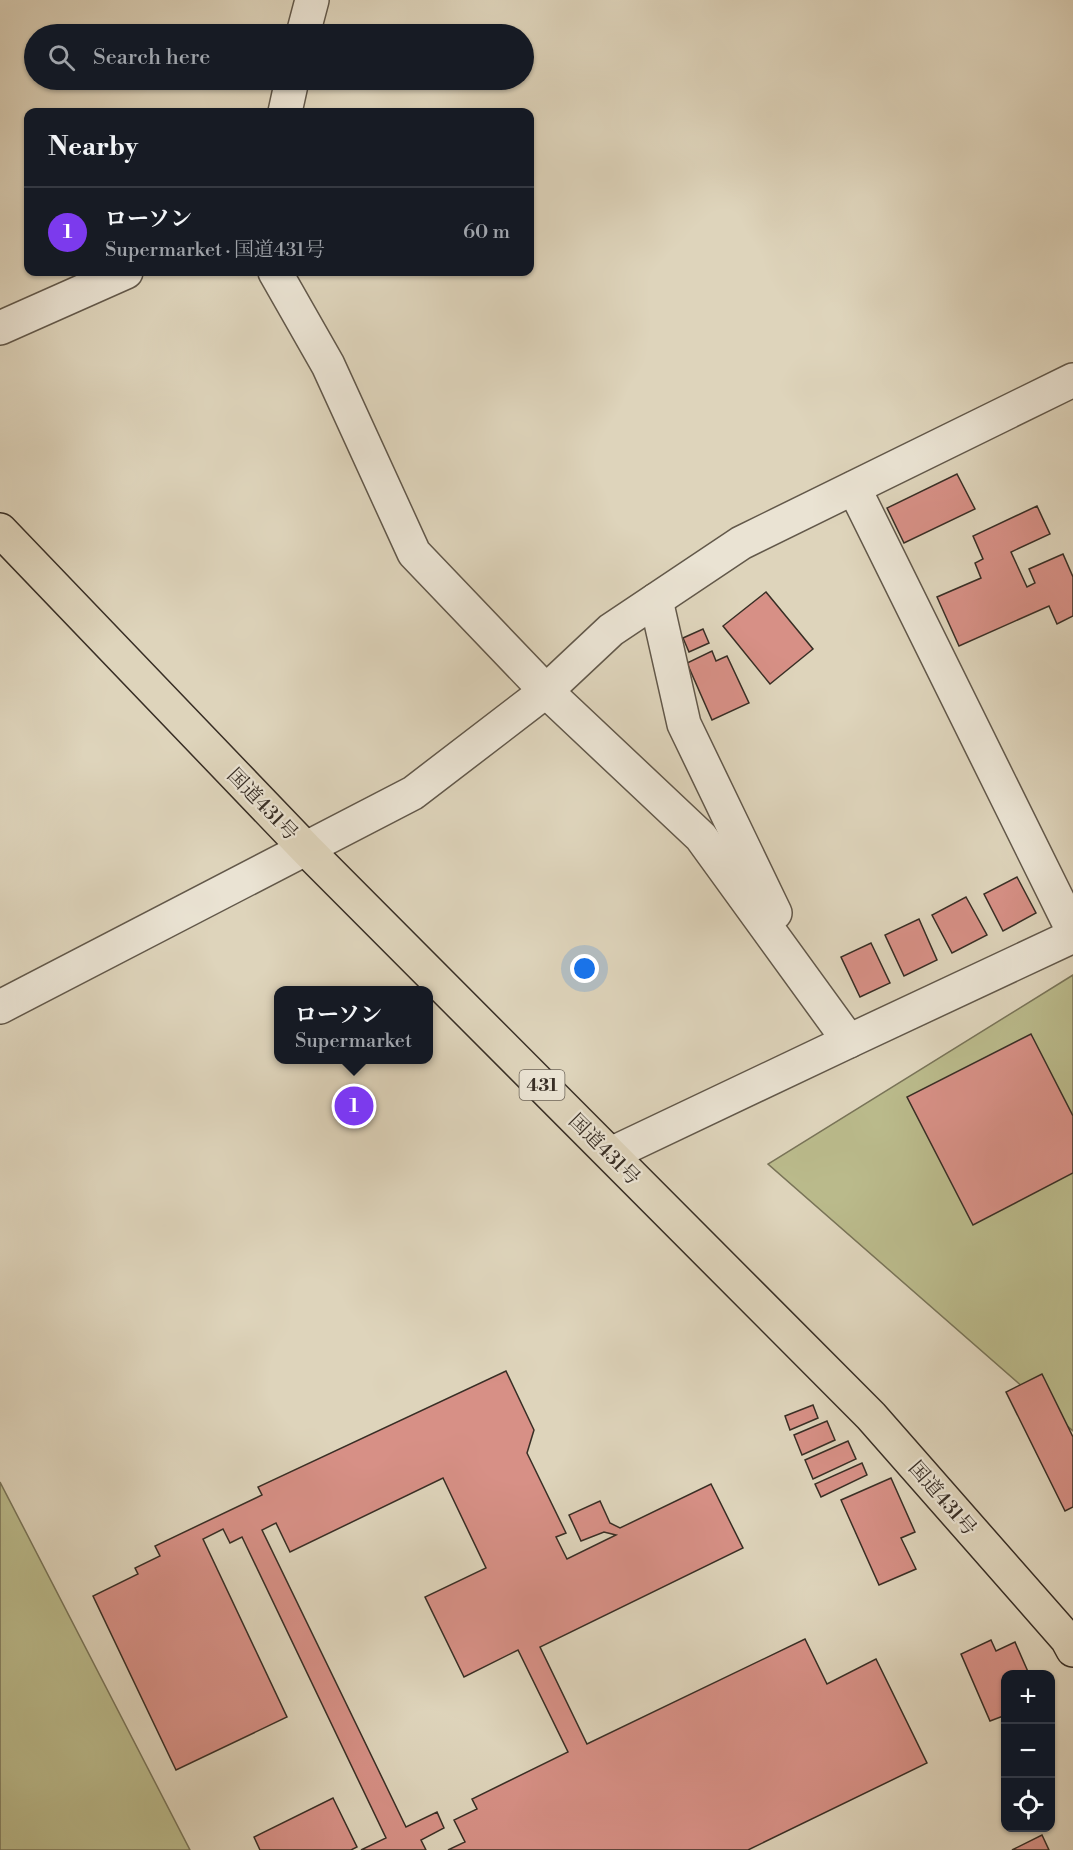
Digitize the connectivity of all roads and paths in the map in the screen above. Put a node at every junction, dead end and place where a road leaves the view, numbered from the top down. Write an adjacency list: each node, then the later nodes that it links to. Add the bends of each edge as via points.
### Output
1 (312, 0): 2 (street)
2 (306, 24)
3 (290, 90): 4 (street)
4 (286, 108)
5 (117, 276): 7 (street)
6 (277, 276): 12 (street, via 328,364 414,553)
7 (0, 328)
8 (1073, 380): 9 (street)
9 (854, 488): 11 (street, via 741,543); 14 (street)
10 (0, 530): 13 (highway, 国道431号 / 431)
11 (656, 600): 12 (street, via 611,630); 16 (street, via 684,724)
12 (546, 691): 13 (street, via 413,793); 16 (street, via 701,837)
13 (306, 849): 17 (street); 19 (highway, 国道431号 / 431)
14 (1073, 931)
15 (1073, 936): 18 (street)
16 (810, 988): 18 (street)
17 (0, 1007)
18 (849, 1041): 19 (street)
19 (610, 1154): 20 (highway, 国道431号 / 431, via 871,1416)
20 (1071, 1642)

